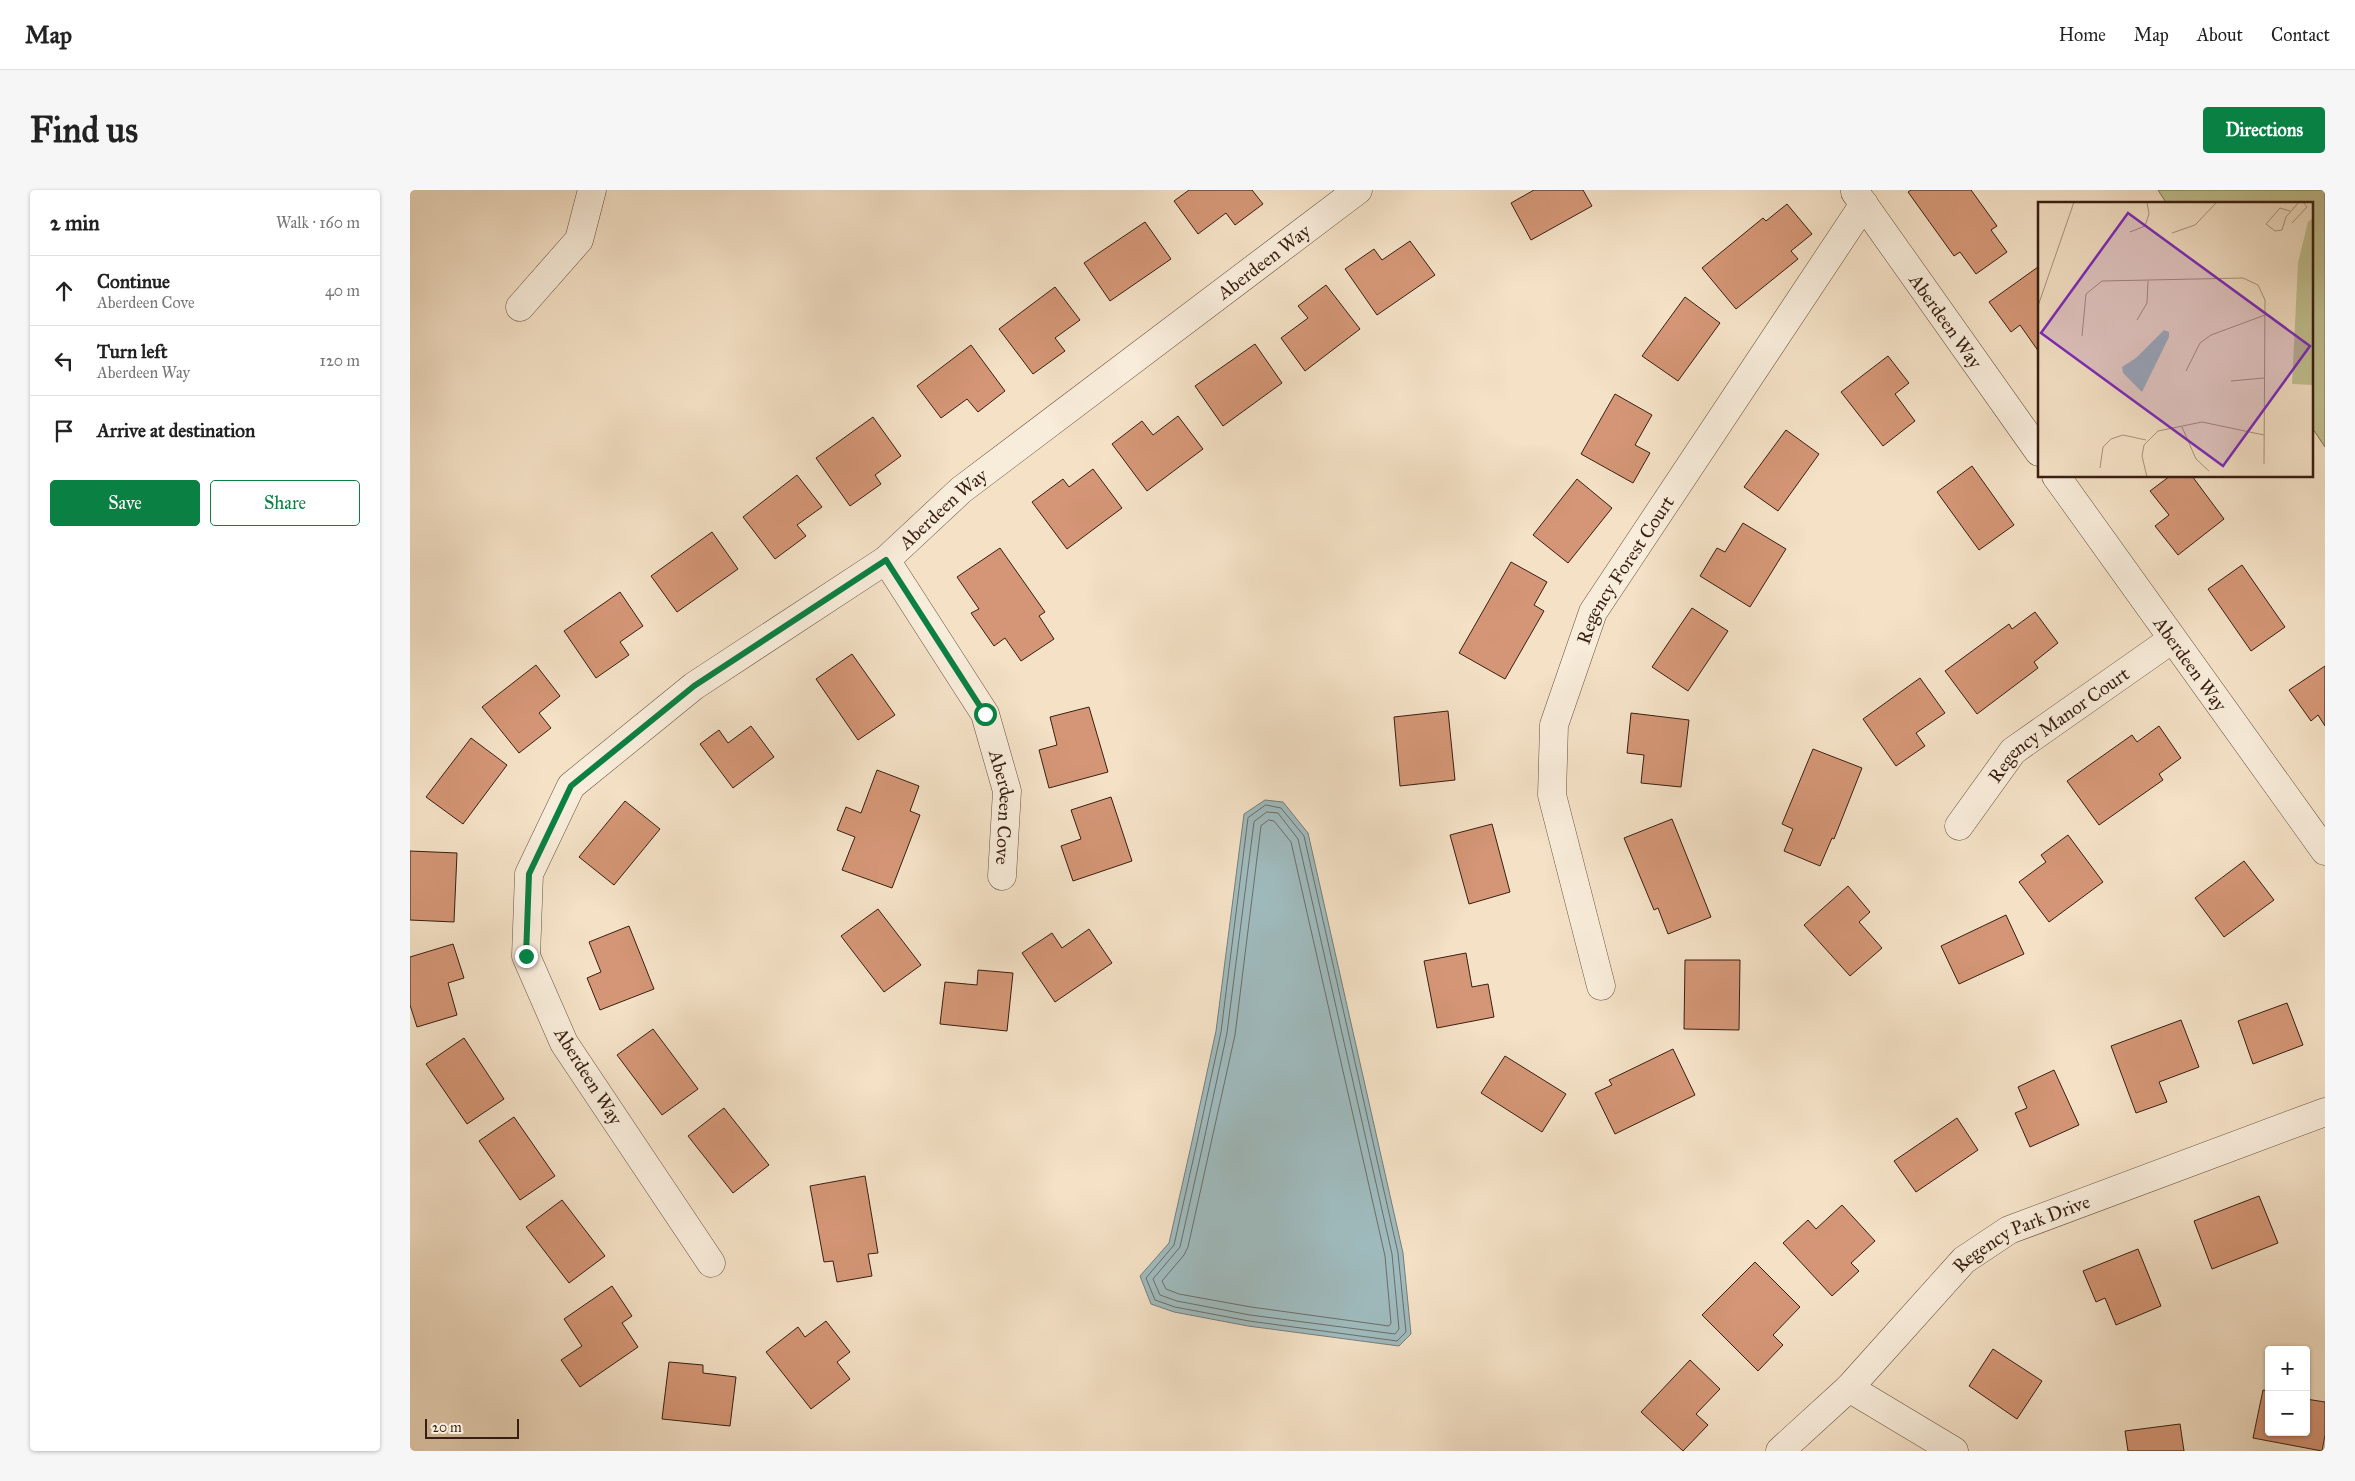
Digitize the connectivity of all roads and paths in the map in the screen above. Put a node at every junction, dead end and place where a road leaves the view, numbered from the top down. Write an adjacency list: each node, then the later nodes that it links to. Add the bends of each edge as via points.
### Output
1 (592, 190): 4 (street, via 580,240)
2 (1358, 190): 7 (street, Aberdeen Way, via 961,490)
3 (1858, 197): 5 (street, Aberdeen Way); 12 (street, Regency Forest Court, via 1593,612 1554,725 1552,795)
4 (520, 306)
5 (2038, 451)
6 (2057, 478): 8 (street, Aberdeen Way)
7 (886, 560): 11 (street, Aberdeen Cove, via 985,714 1007,791); 14 (street, Aberdeen Way, via 694,686 571,786 529,874 526,956 564,1042)
8 (2172, 640): 9 (street, Regency Manor Court, via 2013,751); 10 (street, Aberdeen Way)
9 (1959, 826)
10 (2325, 851)
11 (1002, 876)
12 (1601, 986)
13 (2325, 1112): 15 (street, Regency Park Drive, via 2009,1230 1964,1260)
14 (711, 1263)
15 (1849, 1388): 16 (street, Regency Park Drive); 17 (street)
16 (1780, 1451)
17 (1954, 1451)

